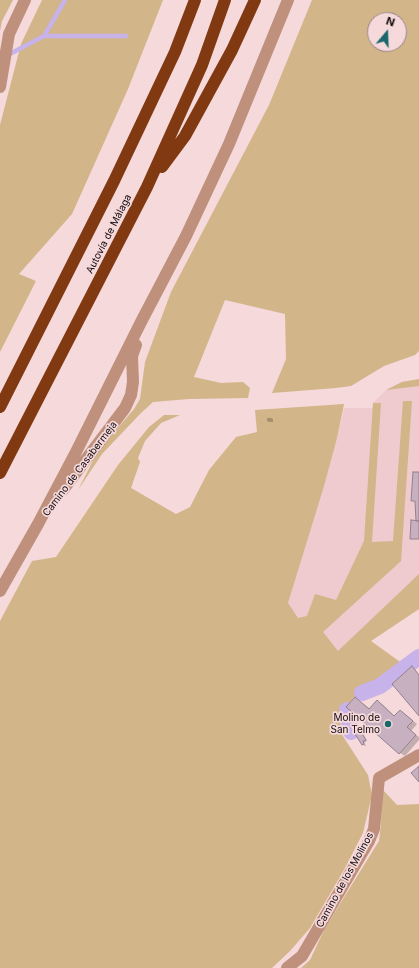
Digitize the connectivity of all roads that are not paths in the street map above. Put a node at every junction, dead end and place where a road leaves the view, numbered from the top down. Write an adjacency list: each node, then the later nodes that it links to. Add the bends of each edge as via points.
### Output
1 (25, 0): 6 (street, via 9,34)
2 (195, 0): 9 (highway, Autovía de Málaga, via 175,52 114,181)
3 (225, 0): 7 (highway, Autovía de Málaga, via 202,65)
4 (255, 0): 7 (highway, via 232,50 185,136)
5 (288, 0): 8 (street, via 225,151 186,236)
6 (1, 84)
7 (147, 187): 10 (highway, Autovía de Málaga)
8 (144, 317): 11 (street, Camino de Casabermeja); 11 (street, Camino de Casabermeja, via 147,320 132,356 133,382 125,408)
9 (0, 407)
10 (0, 472)
11 (38, 524): 12 (street)
12 (0, 591)
13 (419, 756): 14 (street, Camino de los Molinos, via 379,778 374,829 369,841 302,956)
14 (287, 968)

